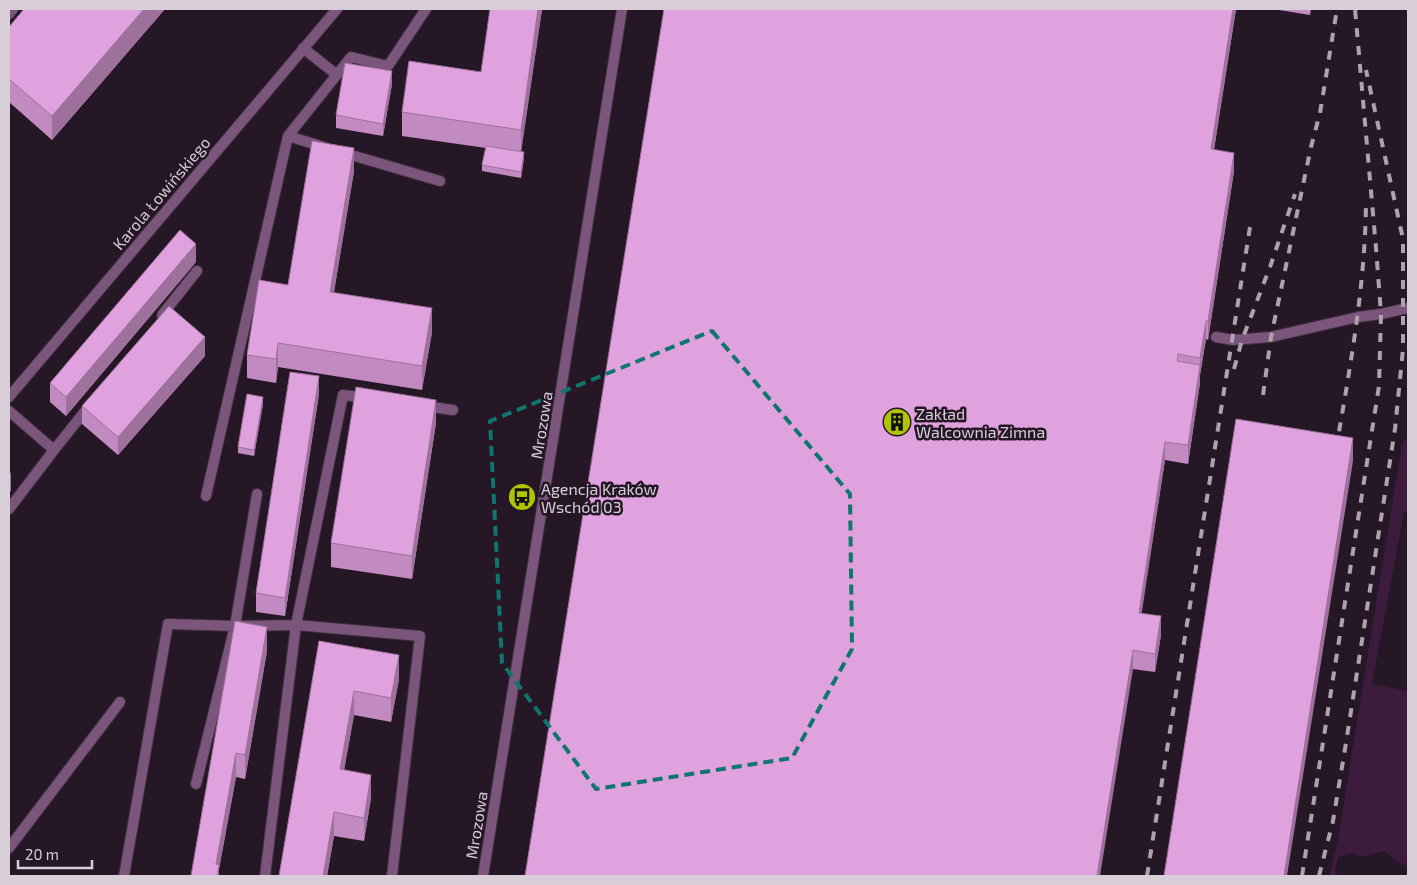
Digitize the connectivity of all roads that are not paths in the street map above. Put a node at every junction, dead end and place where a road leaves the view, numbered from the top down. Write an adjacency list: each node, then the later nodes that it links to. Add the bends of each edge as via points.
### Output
1 (13, 9): 5 (street)
2 (337, 9): 6 (street, Karola Łowińskiego)
3 (426, 9): 7 (street, via 388,66 351,57)
4 (622, 9): 32 (street, Mrozowa)
5 (9, 14)
6 (303, 48): 7 (street); 15 (street, Karola Łowińskiego)
7 (337, 74): 8 (street)
8 (288, 136): 9 (street); 22 (street)
9 (440, 181)
10 (198, 271): 12 (street)
11 (1408, 308): 13 (street, via 1271,337 1232,340)
12 (154, 326)
13 (1216, 336)
14 (97, 396): 20 (street)
15 (9, 397)
16 (379, 400): 24 (street, via 343,395)
17 (416, 405): 18 (street)
18 (453, 410)
19 (9, 411): 20 (street)
20 (54, 450): 23 (street)
21 (257, 494): 25 (street)
22 (206, 496)
23 (9, 509)
24 (296, 625): 25 (street); 30 (street); 31 (street, via 420,636)
25 (235, 626): 27 (street); 29 (street, via 168,624)
26 (120, 702): 28 (street)
27 (196, 784)
28 (9, 848)
29 (124, 876)
30 (265, 876)
31 (392, 876)
32 (483, 876)

